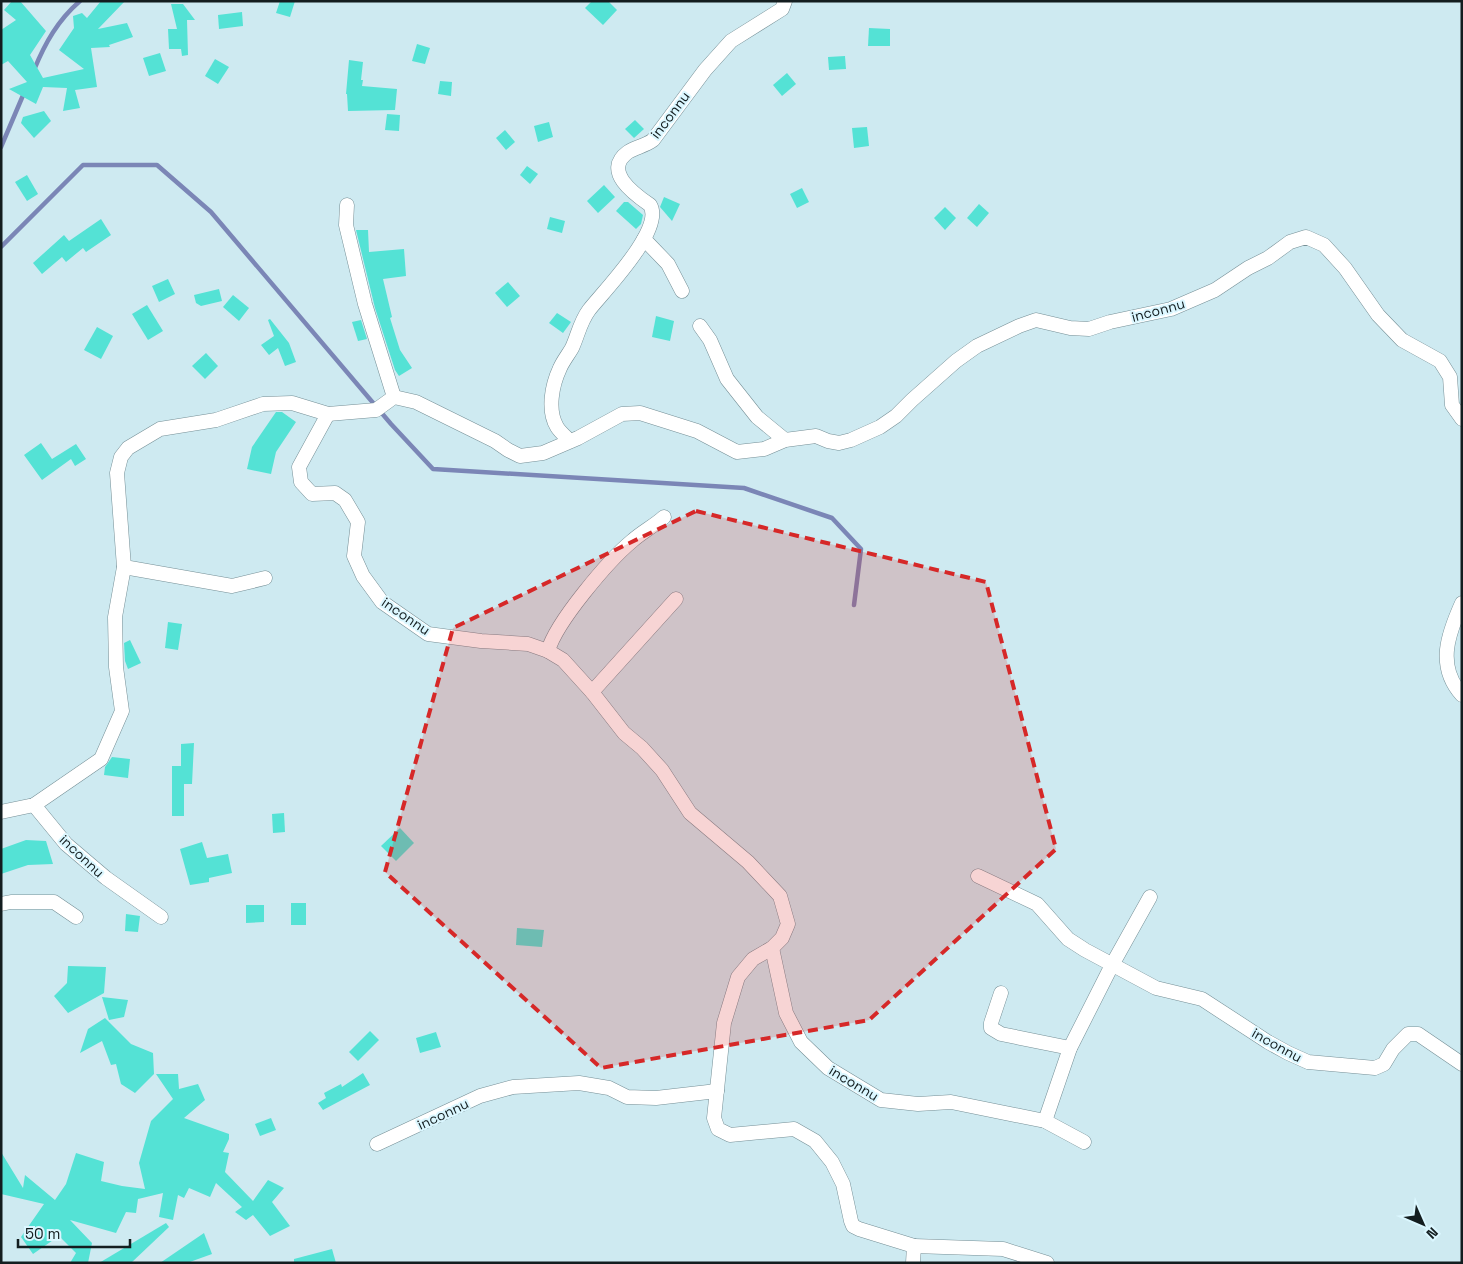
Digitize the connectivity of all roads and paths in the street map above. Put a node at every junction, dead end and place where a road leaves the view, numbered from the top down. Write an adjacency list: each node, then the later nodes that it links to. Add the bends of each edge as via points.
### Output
1 (785, 1): 3 (street, inconnu, via 782,9 731,41 652,140 621,160 620,178 653,209 653,219)
2 (347, 205): 6 (street, via 346,225)
3 (644, 239): 4 (street, via 668,264); 10 (street, inconnu, via 615,281 588,310 560,369 552,398 552,412 557,427)
4 (682, 291)
5 (700, 326): 9 (street, via 710,340 727,380 757,417)
6 (392, 398): 7 (street, via 376,410); 10 (street, inconnu, via 416,402 520,456 543,453)
7 (328, 414): 12 (street, via 292,403 263,404 216,420 160,429 128,448 121,457 117,473); 16 (street, inconnu, via 298,467 301,482 312,494 335,493 345,500 358,522 354,556 363,576 382,602 428,634 528,644)
8 (1462, 419): 9 (street, inconnu, via 1452,405 1450,377 1440,361 1402,340 1378,316 1345,268 1324,245 1306,237 1290,242 1216,290 1171,309 1090,329 1036,320 1019,326 977,346 896,416 851,440 839,443 816,436)
9 (785, 440): 10 (street, inconnu, via 764,449 737,452 697,431 640,412 622,414)
10 (570, 441)
11 (664, 517): 16 (street, via 632,541 586,590 551,640)
12 (124, 567): 13 (street, via 232,586); 19 (street, via 115,616 116,667 122,711 101,759)
13 (265, 578)
14 (676, 599): 17 (street)
15 (1462, 603): 18 (street, via 1450,629 1445,661 1453,685)
16 (548, 650): 17 (street, inconnu, via 563,660)
17 (592, 692): 26 (street, inconnu, via 624,733 662,770 690,813 748,862 780,896 788,924 782,938)
18 (1462, 695)
19 (34, 805): 20 (street); 25 (street, inconnu, via 66,844)
20 (1, 812)
21 (978, 876): 27 (street, inconnu, via 1038,904 1068,938)
22 (1150, 897): 27 (street)
23 (1, 904): 24 (street, via 54,902)
24 (76, 917)
25 (161, 918)
26 (772, 948): 31 (street, inconnu, via 752,960 738,977 724,1023); 32 (street, inconnu, via 786,1013 801,1042 828,1068 881,1100 918,1104 951,1102)
27 (1112, 964): 29 (street); 30 (street, inconnu, via 1156,988 1202,999 1268,1042 1308,1062 1375,1068 1384,1064 1408,1034 1418,1034)
28 (1001, 993): 29 (street, via 991,1023 994,1031)
29 (1070, 1048): 32 (street)
30 (1462, 1064)
31 (717, 1091): 34 (street, inconnu, via 656,1098 627,1097 609,1088 579,1083 512,1087 480,1096); 35 (street, inconnu, via 714,1118 718,1129 730,1135 794,1129 815,1141 832,1162 843,1184 853,1226)
32 (1045, 1120): 33 (street, inconnu)
33 (1084, 1142)
34 (376, 1144)
35 (914, 1246): 36 (street); 37 (street, inconnu, via 1003,1249)
36 (913, 1263)
37 (1047, 1263)

